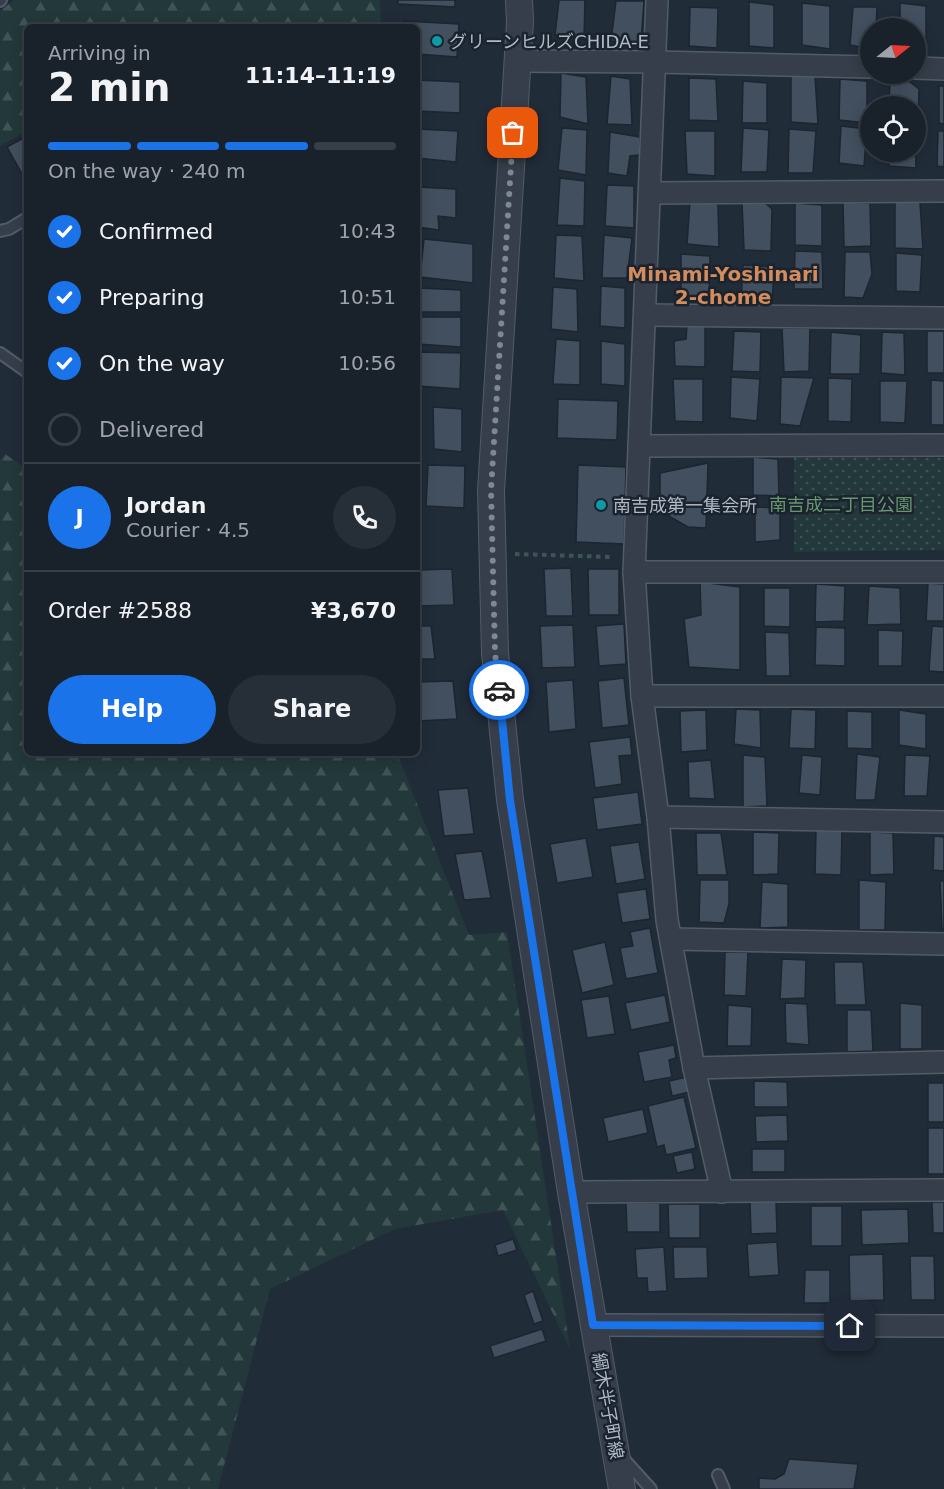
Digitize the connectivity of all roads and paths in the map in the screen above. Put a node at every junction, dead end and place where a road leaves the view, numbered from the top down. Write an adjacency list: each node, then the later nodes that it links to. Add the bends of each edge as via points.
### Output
1 (519, 0): 3 (street, 綱木半子町線)
2 (657, 0): 4 (street)
3 (518, 62): 4 (street); 18 (street, 綱木半子町線, via 491,490)
4 (656, 62): 5 (street); 9 (street)
5 (860, 67)
6 (926, 68): 7 (street)
7 (944, 69)
8 (944, 191): 9 (street)
9 (650, 193): 12 (street)
10 (24, 220): 11 (lane)
11 (0, 231)
12 (645, 315): 13 (street); 17 (street)
13 (944, 318)
14 (0, 353): 15 (lane)
15 (24, 370)
16 (944, 445): 17 (street)
17 (639, 446): 19 (street)
18 (493, 553): 19 (path); 30 (street, 綱木半子町線, via 495,653 510,800)
19 (634, 565): 20 (street); 21 (street)
20 (944, 572)
21 (642, 696): 22 (street); 23 (street)
22 (944, 696)
23 (658, 817): 24 (street); 25 (street)
24 (944, 822)
25 (671, 939): 26 (street); 28 (street)
26 (944, 944)
27 (944, 1062): 28 (street)
28 (694, 1068): 31 (street)
29 (944, 1190): 31 (street)
30 (571, 1192): 31 (street); 32 (street, 綱木半子町線)
31 (722, 1192)
32 (593, 1325): 33 (street); 34 (street, 綱木半子町線)
33 (944, 1326)
34 (615, 1450): 36 (street, 綱木半子町線); 37 (lane)
35 (718, 1475): 38 (lane)
36 (622, 1489)
37 (651, 1489)
38 (723, 1489)

